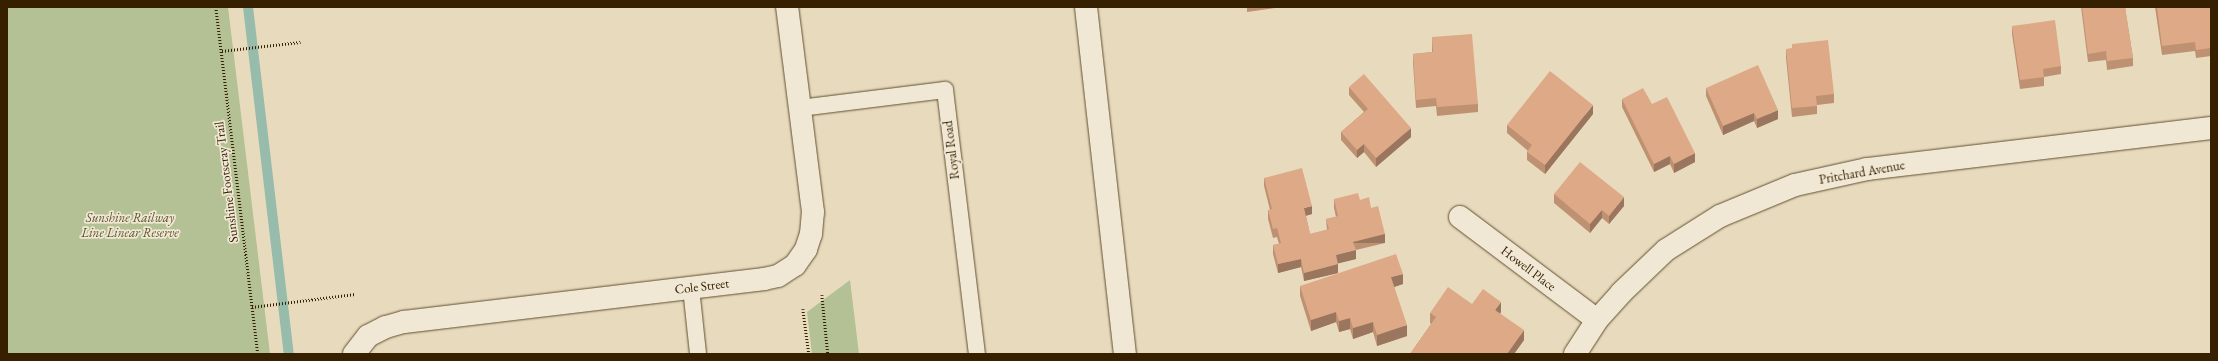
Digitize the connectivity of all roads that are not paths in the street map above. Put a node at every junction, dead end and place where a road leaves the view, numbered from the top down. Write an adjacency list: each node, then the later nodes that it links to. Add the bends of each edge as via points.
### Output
1 (787, 7): 3 (street, Cole Street)
2 (1086, 7): 11 (street)
3 (800, 108): 6 (street, Cole Street, via 813,212 811,234 806,249 795,265 778,276 764,280); 10 (lane, Royal Road, via 945,90)
4 (2211, 128): 7 (street, Pritchard Avenue, via 1867,169 1795,185 1720,216 1666,250)
5 (1460, 217): 7 (street, Howell Place)
6 (691, 288): 8 (street, Cole Street, via 404,322 368,336); 9 (lane)
7 (1597, 320): 12 (street, Pritchard Avenue)
8 (354, 354)
9 (698, 354)
10 (977, 354)
11 (1125, 354)
12 (1575, 354)

